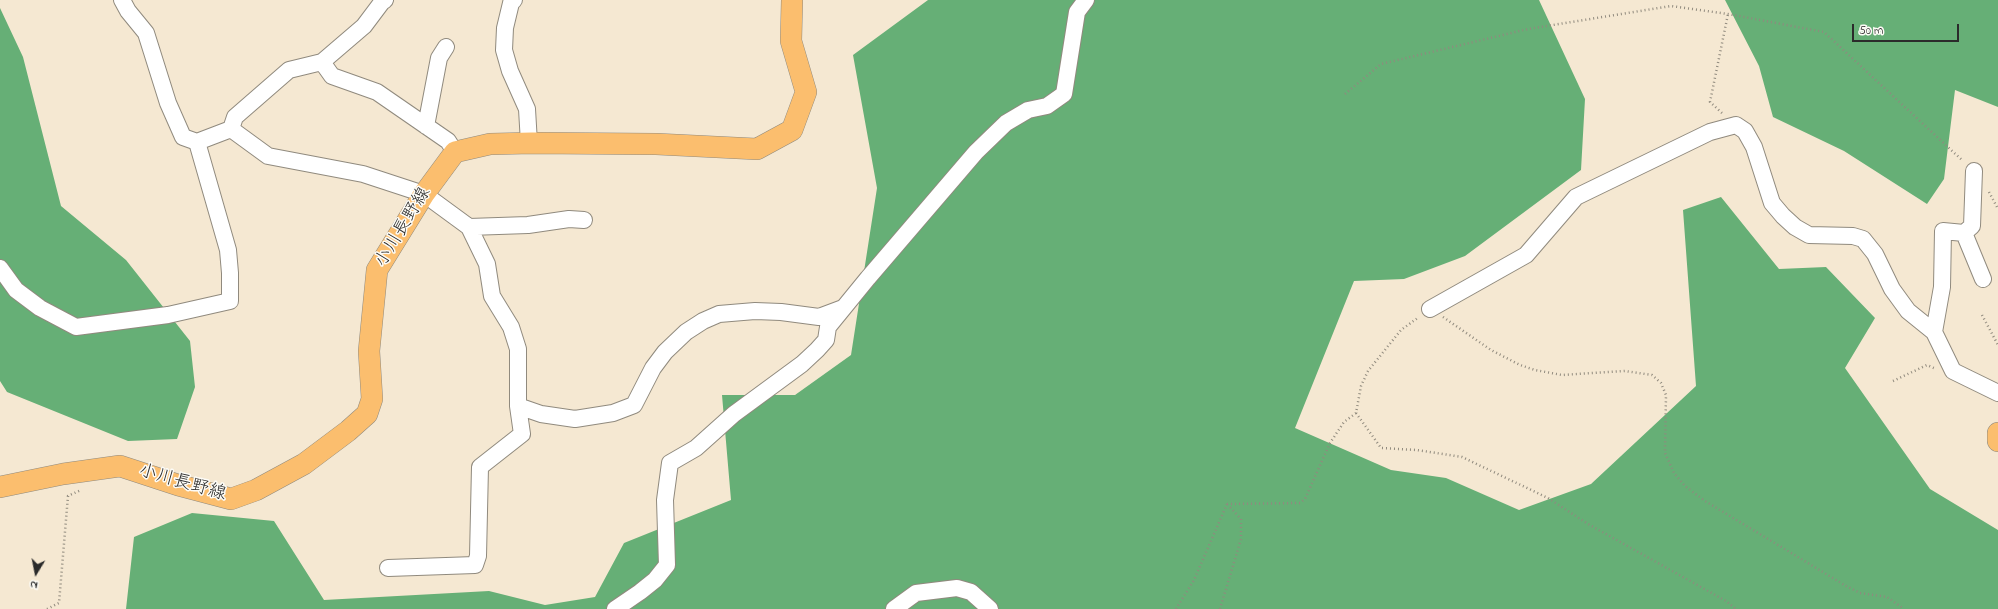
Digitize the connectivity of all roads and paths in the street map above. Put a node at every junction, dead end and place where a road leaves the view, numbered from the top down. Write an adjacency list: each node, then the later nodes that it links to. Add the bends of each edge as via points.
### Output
1 (122, 0): 13 (street, via 146,33 168,103 183,137)
2 (385, 0): 8 (street, via 364,26)
3 (514, 0): 14 (street, via 510,3 504,50 527,110)
4 (792, 0): 14 (main road, via 791,41 806,92 792,130 757,149 656,144)
5 (1086, 0): 24 (street, via 1077,12 1064,94 1047,106 1018,115 976,152)
6 (1728, 14): 9 (path, via 1671,6 1528,29 1381,64); 10 (path, via 1710,102); 16 (path, via 1824,32)
7 (446, 47): 11 (street, via 439,58)
8 (322, 62): 11 (street, via 332,76 377,92); 12 (street, via 289,70 235,117)
9 (1345, 94)
10 (1736, 125): 25 (street, via 1710,132 1576,197 1526,255); 27 (street, via 1745,132 1754,147 1772,203 1783,216 1795,227 1810,235 1853,236 1863,239 1875,254 1892,289 1908,311)
11 (426, 126): 15 (street, via 448,141)
12 (231, 129): 13 (street); 17 (street, via 268,156 363,174)
13 (197, 142): 22 (street, via 228,250 230,301 168,315 76,327 40,308 16,290)
14 (529, 143): 15 (main road, via 490,144)
15 (455, 152): 17 (main road, 小川長野線)
16 (1974, 171): 18 (path); 21 (street, via 1972,226)
17 (424, 194): 20 (street); 36 (main road, 小川長野線, via 377,270 369,351 372,399 367,414 304,464 256,490 231,499 120,466)
18 (1998, 209)
19 (584, 220): 20 (street)
20 (469, 227): 32 (street, via 486,264 492,296 511,327 518,349)
21 (1964, 233): 23 (street); 27 (street, via 1943,231 1942,287)
22 (0, 268)
23 (1983, 279)
24 (843, 308): 32 (street, via 819,317 755,311 719,314 703,321 686,332 665,352 653,368 634,404 613,413 575,419 541,414); 41 (street, via 828,327 826,340 802,364 734,414 696,448 670,463 665,500 667,565 655,580)
25 (1430, 309): 33 (path, via 1402,330 1368,371 1361,386); 47 (path, via 1490,350 1535,370 1562,375 1625,371 1652,375 1661,383 1666,395 1665,453 1674,473 1685,486 1705,501 1846,586 1860,593 1887,597)
26 (1982, 315): 28 (path)
27 (1934, 332): 29 (street)
28 (1998, 345)
29 (1953, 371): 30 (path, via 1945,374 1927,365); 31 (street)
30 (1893, 381)
31 (1998, 393)
32 (518, 406): 39 (street, via 522,434 480,467 478,556 475,565)
33 (1356, 413): 38 (path, via 1344,422 1330,443 1305,499 1300,503); 46 (path, via 1381,448 1462,457 1548,498 1588,524)
34 (1998, 433): 35 (main road)
35 (1998, 441)
36 (0, 487)
37 (85, 488): 40 (path, via 68,496 59,603)
38 (1227, 504): 44 (path, via 1194,580); 45 (path, via 1241,520 1241,539)
39 (388, 568)
40 (47, 609)
41 (615, 609)
42 (894, 609): 43 (street, via 916,593 957,588 971,592)
43 (990, 609)
44 (1176, 609)
45 (1220, 609)
46 (1736, 609)
47 (1904, 609)

